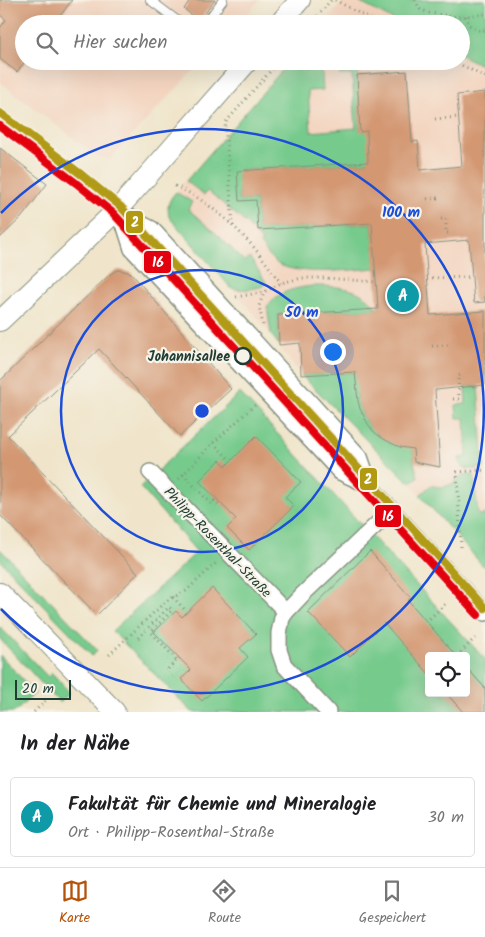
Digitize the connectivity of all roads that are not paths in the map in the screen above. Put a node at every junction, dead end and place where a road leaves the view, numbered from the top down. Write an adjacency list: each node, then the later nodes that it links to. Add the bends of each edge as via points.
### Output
1 (150, 0): 4 (lane)
2 (223, 0): 5 (lane)
3 (300, 0): 6 (street)
4 (170, 15)
5 (212, 15)
6 (287, 15)
7 (237, 70): 9 (street)
8 (0, 118): 9 (street)
9 (116, 210): 10 (street); 12 (street, via 132,249 340,472); 12 (street, via 152,228 360,457)
10 (0, 321)
11 (150, 472): 15 (street, Philipp-Rosenthal-Straße)
12 (370, 486): 13 (street)
13 (392, 510): 15 (street); 16 (street)
14 (0, 593): 17 (street)
15 (286, 612): 18 (street, via 279,633 279,650 284,665)
16 (485, 614)
17 (114, 712)
18 (328, 712)

